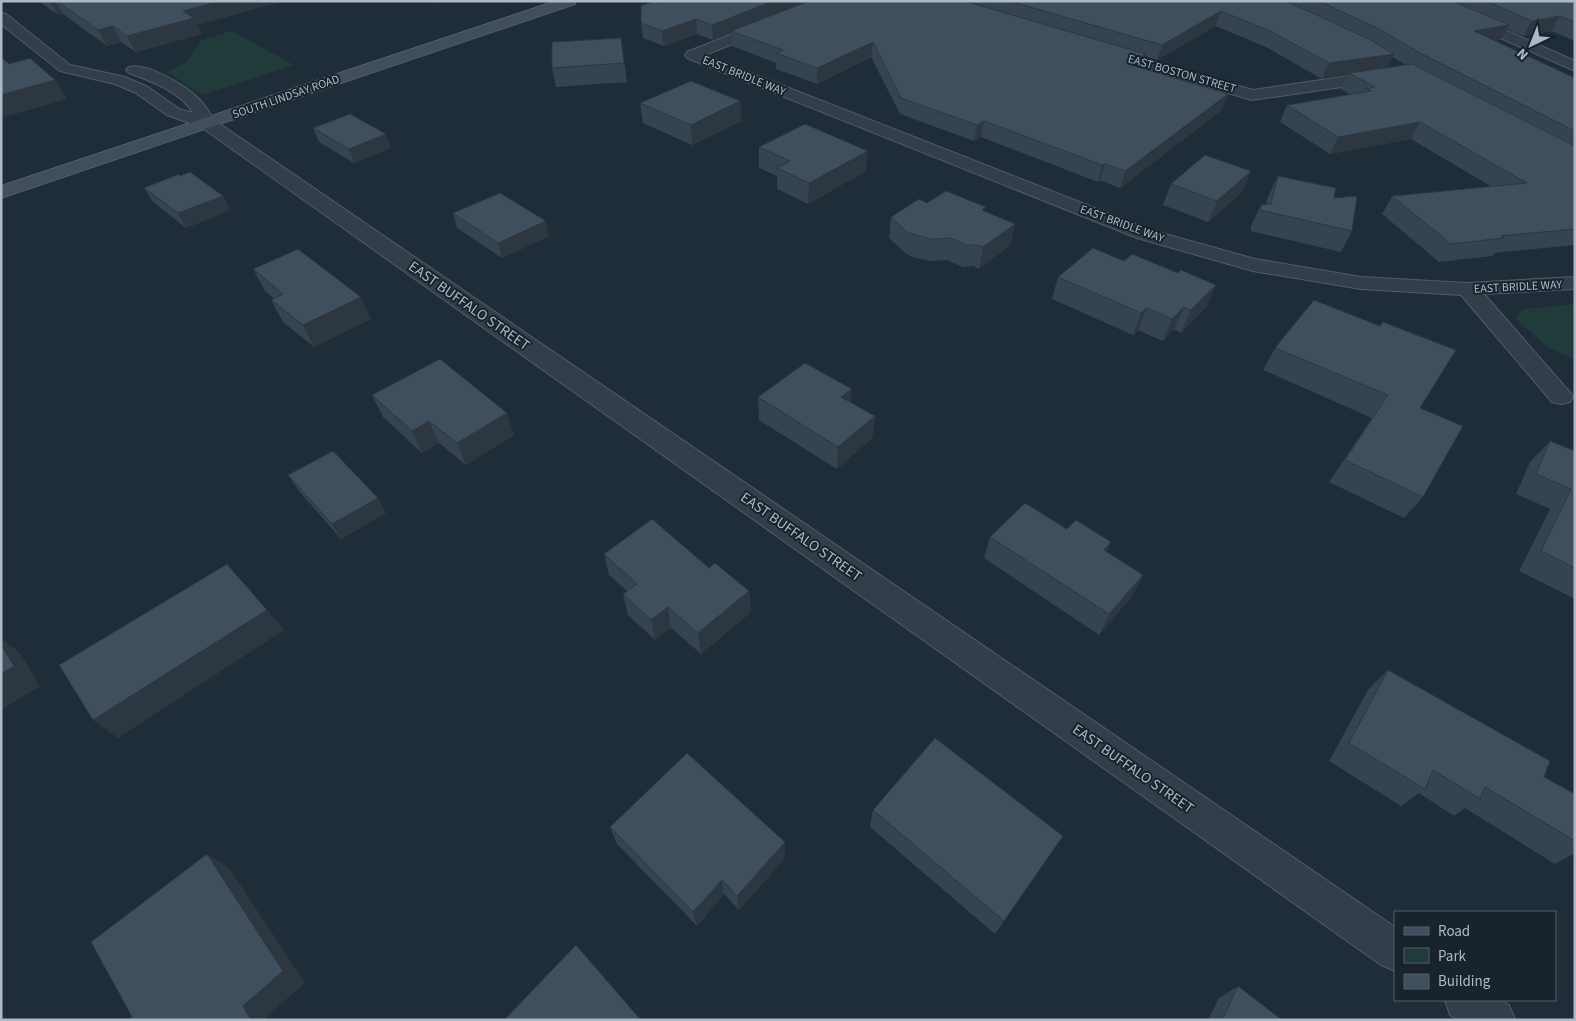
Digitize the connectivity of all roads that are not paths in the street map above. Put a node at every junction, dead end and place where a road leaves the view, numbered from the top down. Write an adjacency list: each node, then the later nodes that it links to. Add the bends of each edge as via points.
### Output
1 (570, 1): 10 (main road, SOUTH LINDSAY ROAD)
2 (828, 1): 13 (street, EAST BRIDLE WAY, via 692,55 1144,234 1253,265 1361,283)
3 (1428, 1): 8 (street)
4 (1, 17): 6 (street, EAST BUFFALO STREET)
5 (1093, 48): 9 (street, EAST BOSTON STREET, via 1252,95)
6 (53, 56): 7 (street); 10 (street, EAST BUFFALO STREET, via 64,68 120,80 142,90 173,112)
7 (36, 61)
8 (1575, 67)
9 (1397, 74)
10 (207, 123): 11 (main road, SOUTH LINDSAY ROAD); 15 (street, EAST BUFFALO STREET)
11 (1, 192)
12 (1575, 284): 13 (street, EAST BRIDLE WAY)
13 (1467, 289): 14 (street)
14 (1561, 396)
15 (1394, 950)
16 (1466, 1001): 17 (street)
17 (1494, 1020)

